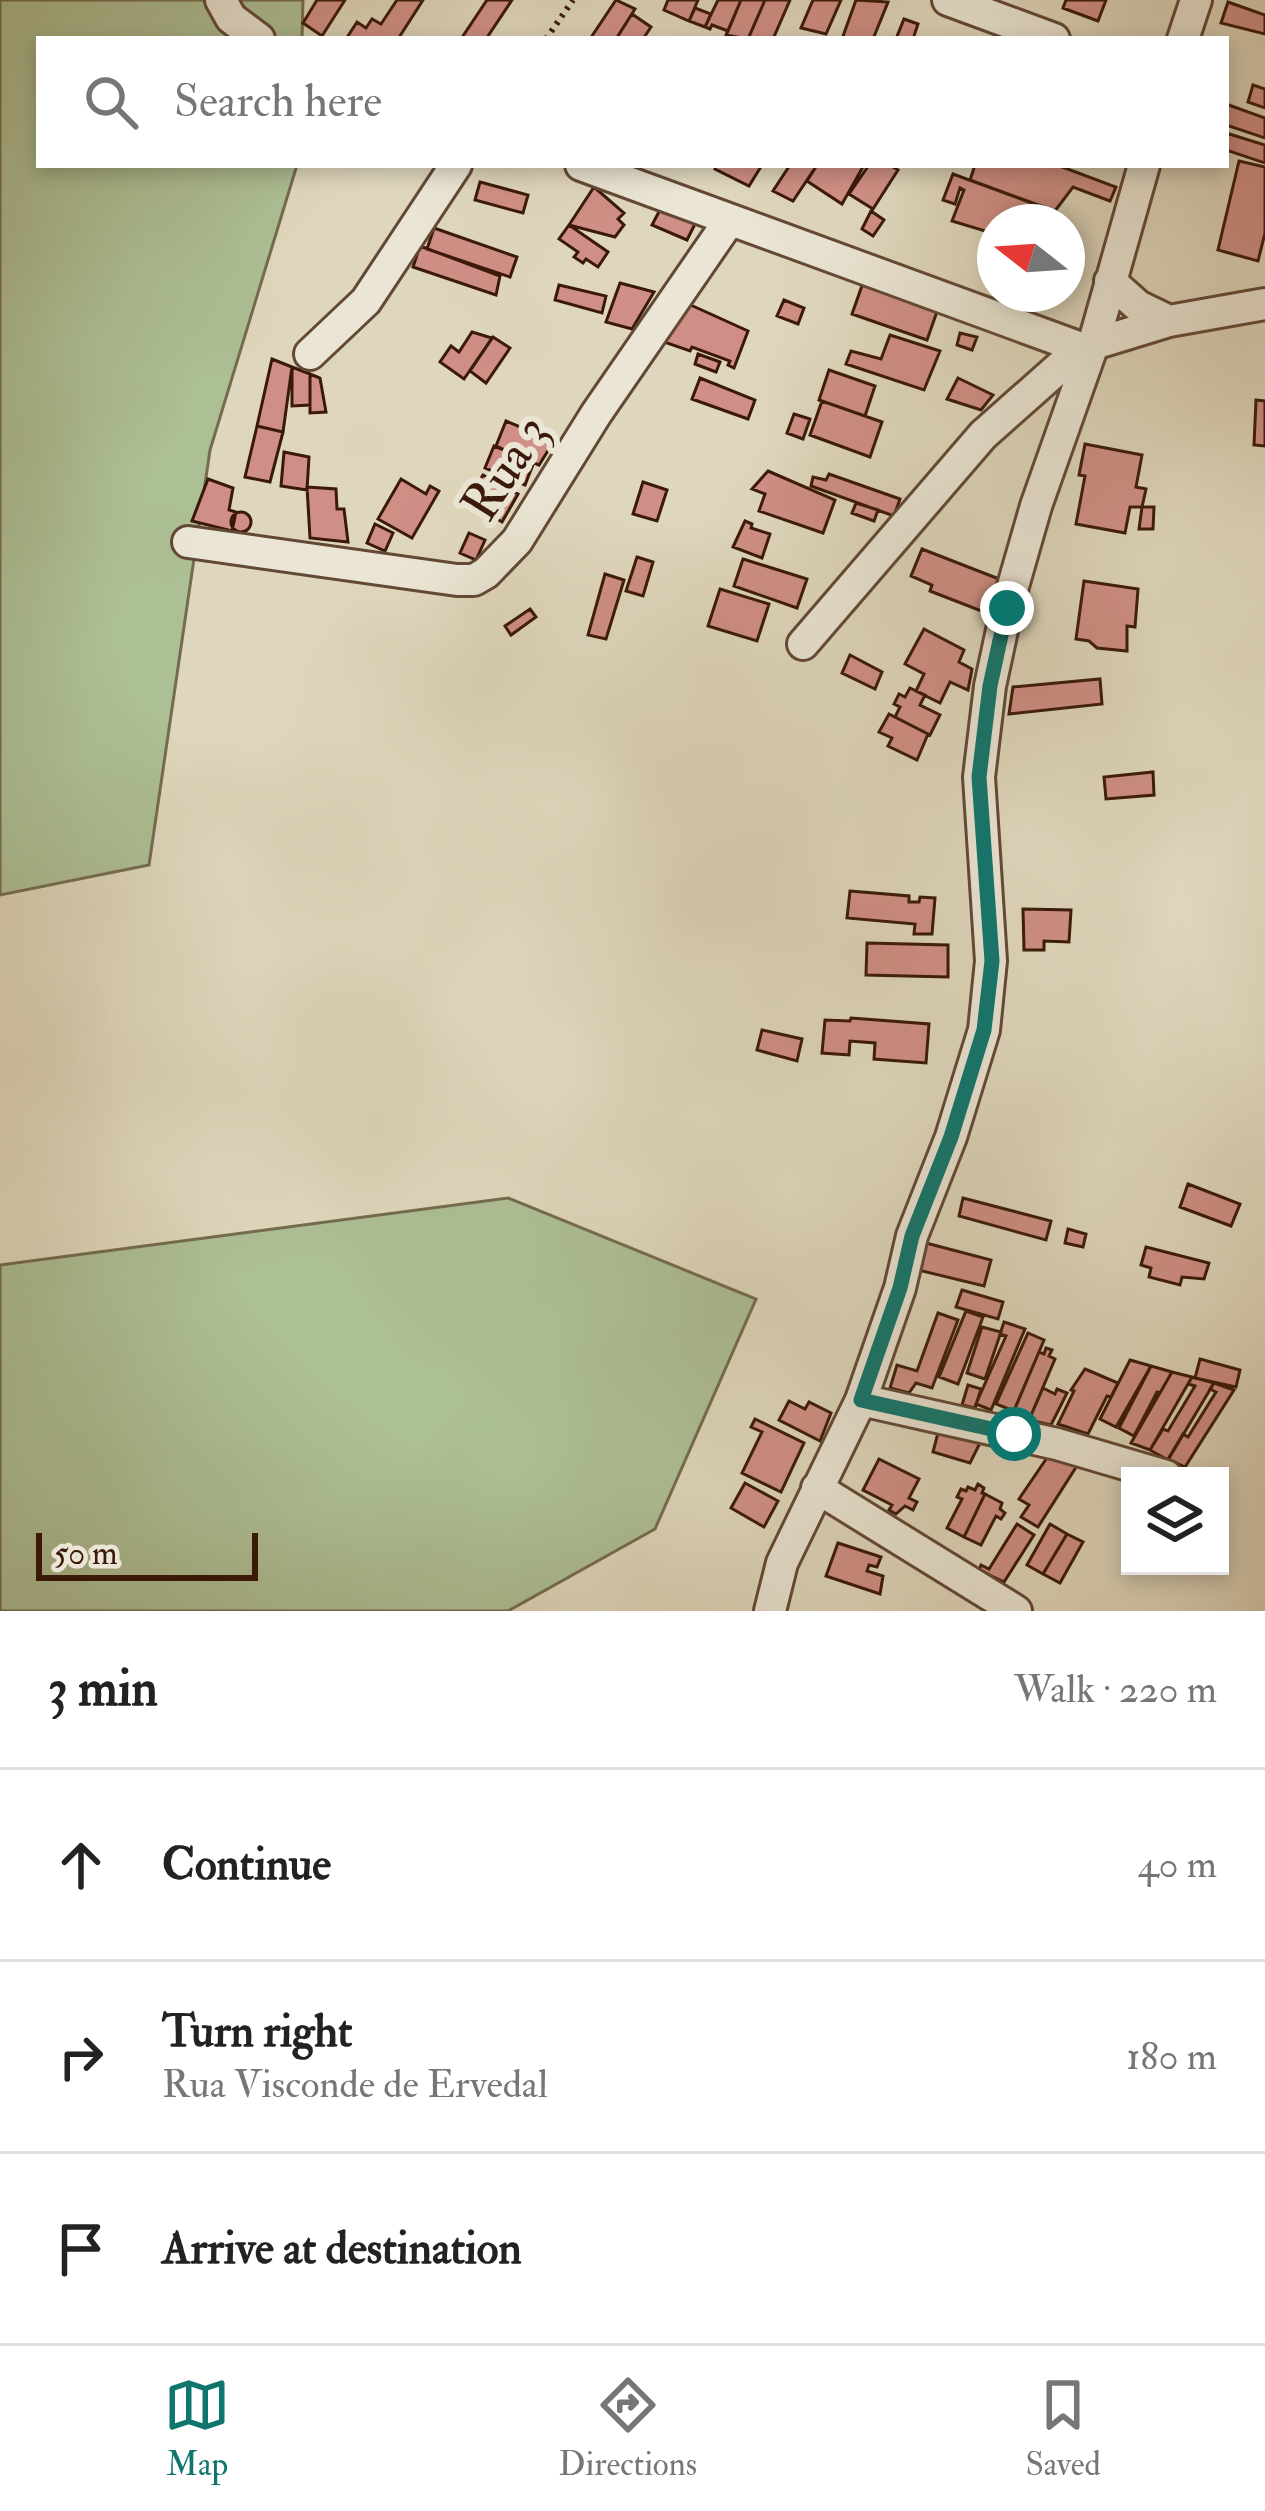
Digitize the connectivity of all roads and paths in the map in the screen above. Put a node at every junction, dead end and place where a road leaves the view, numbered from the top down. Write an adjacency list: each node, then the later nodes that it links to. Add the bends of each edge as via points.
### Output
1 (221, 0): 5 (street)
2 (573, 0): 6 (path)
3 (948, 0): 7 (street)
4 (1196, 0): 8 (street)
5 (255, 36)
6 (548, 36)
7 (1046, 36)
8 (1184, 36)
9 (454, 168): 17 (street, via 366,301)
10 (589, 168): 12 (street)
11 (1143, 168): 13 (street)
12 (729, 220): 16 (street); 18 (street, Rua 3, via 517,541 486,573 457,580)
13 (1110, 281): 15 (street); 16 (street)
14 (1265, 304): 15 (street)
15 (1169, 321): 16 (street)
16 (1088, 345): 19 (street, via 982,435); 20 (street, via 990,686 979,777 992,961 984,1030)
17 (310, 354)
18 (188, 542)
19 (803, 644)
20 (861, 1400): 21 (street); 22 (street)
21 (1135, 1467)
22 (818, 1488): 23 (street, via 782,1563); 24 (street)
23 (770, 1611)
24 (1016, 1611)

